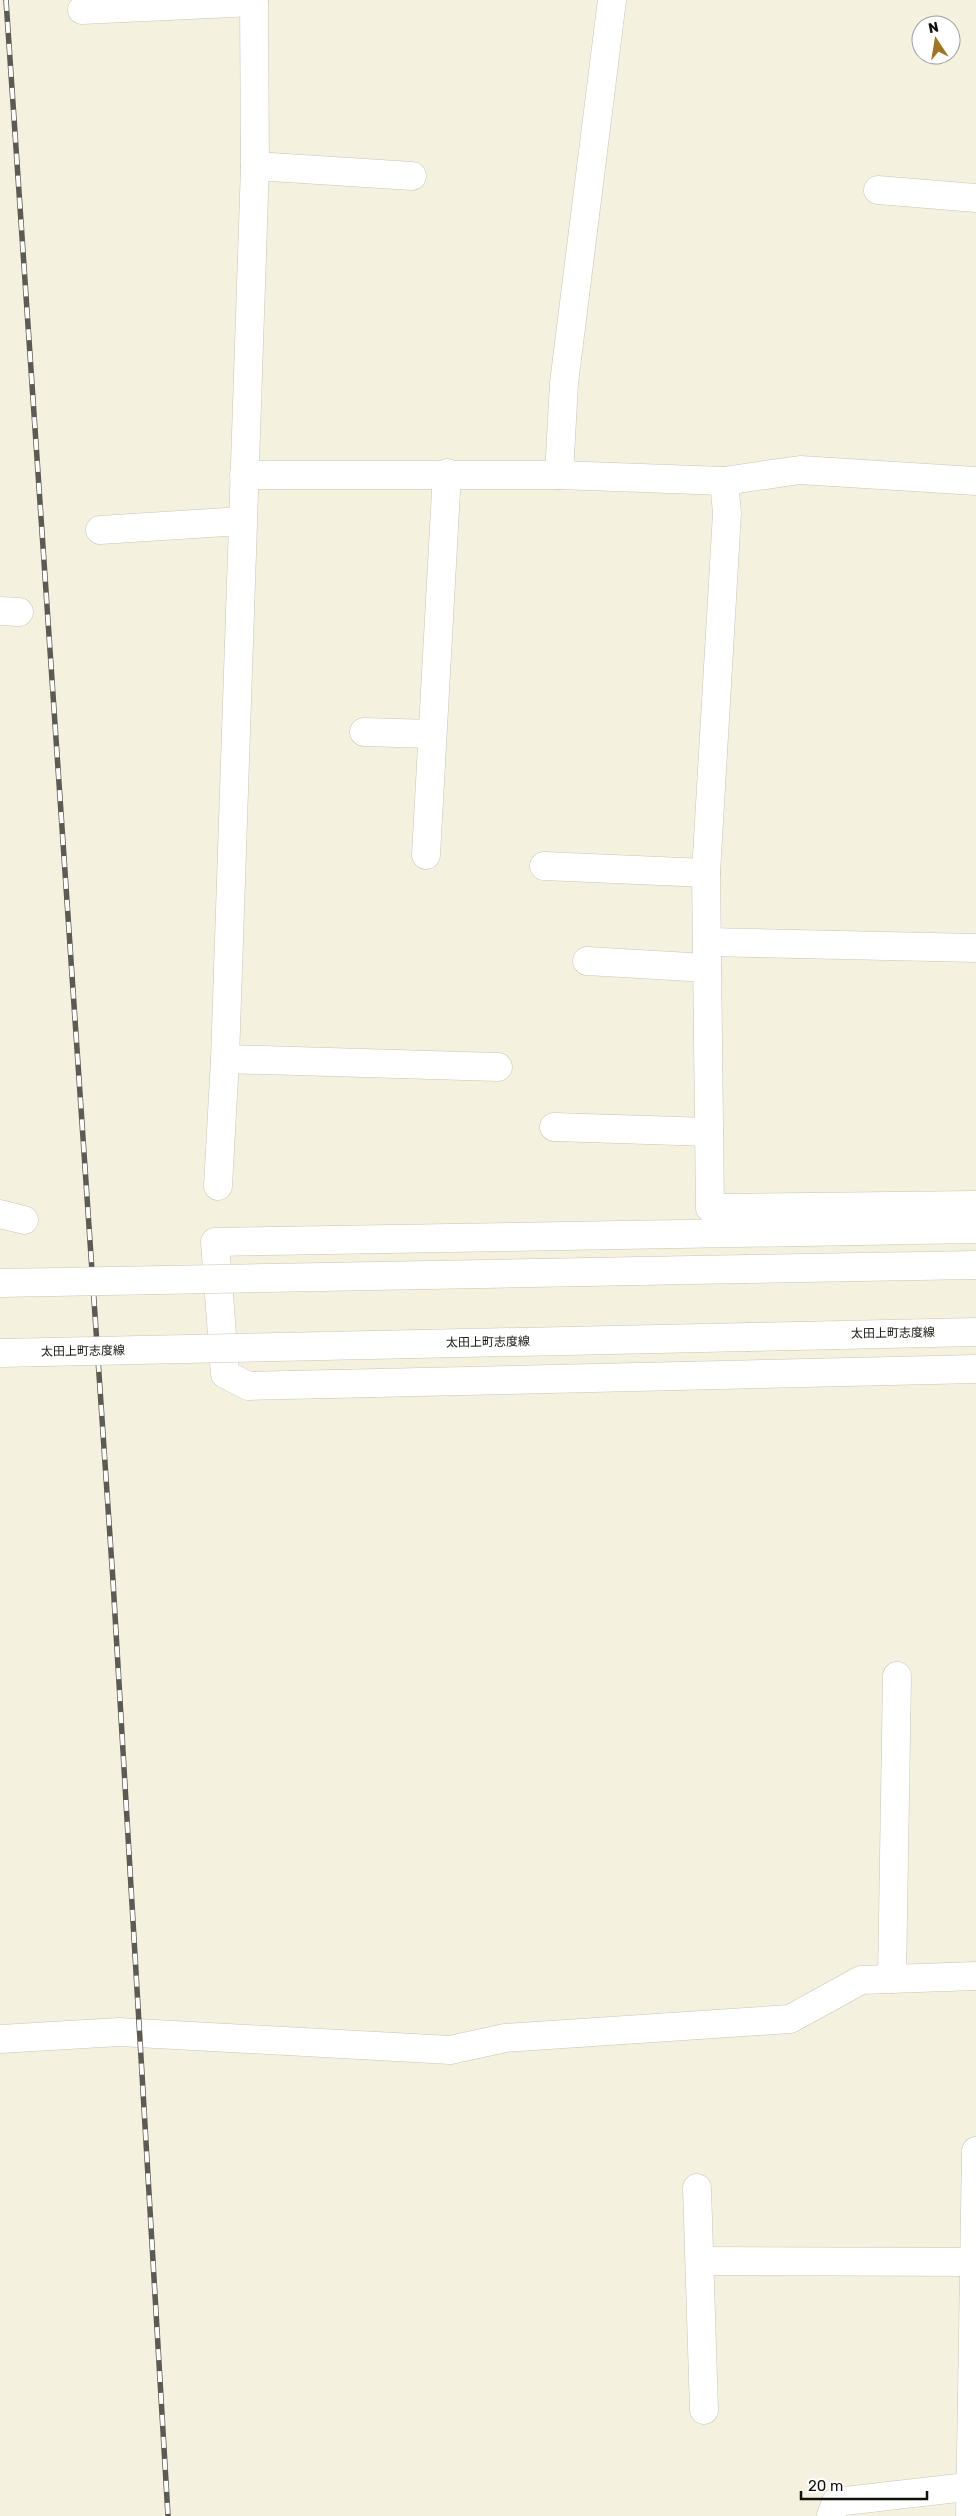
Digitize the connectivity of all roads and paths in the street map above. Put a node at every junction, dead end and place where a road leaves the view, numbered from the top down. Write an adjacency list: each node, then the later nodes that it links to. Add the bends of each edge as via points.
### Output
1 (612, 0): 10 (street, via 564,383)
2 (254, 1): 3 (street); 4 (street)
3 (82, 10)
4 (255, 166): 5 (street); 9 (street)
5 (412, 176)
6 (878, 190): 7 (street)
7 (976, 198)
8 (447, 474): 9 (street); 10 (street); 16 (street)
9 (244, 475): 13 (street)
10 (559, 475): 11 (street)
11 (724, 481): 12 (street, via 800,470); 19 (street, via 727,513)
12 (976, 481)
13 (242, 521): 14 (street); 23 (street)
14 (100, 530)
15 (364, 732): 16 (street)
16 (432, 734): 17 (street)
17 (426, 855)
18 (544, 866): 19 (street)
19 (706, 874): 21 (street)
20 (976, 948): 21 (street)
21 (707, 955): 22 (street); 26 (street)
22 (587, 961)
23 (225, 1059): 24 (street); 27 (street)
24 (498, 1067)
25 (554, 1127): 26 (street)
26 (709, 1132): 28 (street, via 710,1208)
27 (218, 1186)
28 (976, 1205)
29 (976, 1229): 34 (street, via 215,1242 225,1374 248,1386)
30 (976, 1265): 31 (street, bridge)
31 (0, 1283)
32 (976, 1332): 33 (street, 太田上町志度線, bridge)
33 (0, 1353)
34 (976, 1369)
35 (898, 1676): 37 (street)
36 (976, 1976): 37 (street)
37 (892, 1979): 38 (street, via 861,1980 790,2019 505,2038 450,2050 119,2032)
38 (0, 2039)
39 (976, 2151): 42 (street)
40 (697, 2188): 41 (street)
41 (700, 2261): 42 (street); 43 (street)
42 (974, 2262): 44 (street)
43 (704, 2410)
44 (973, 2486): 45 (street, via 836,2502); 46 (street)
45 (832, 2516)
46 (970, 2516)

